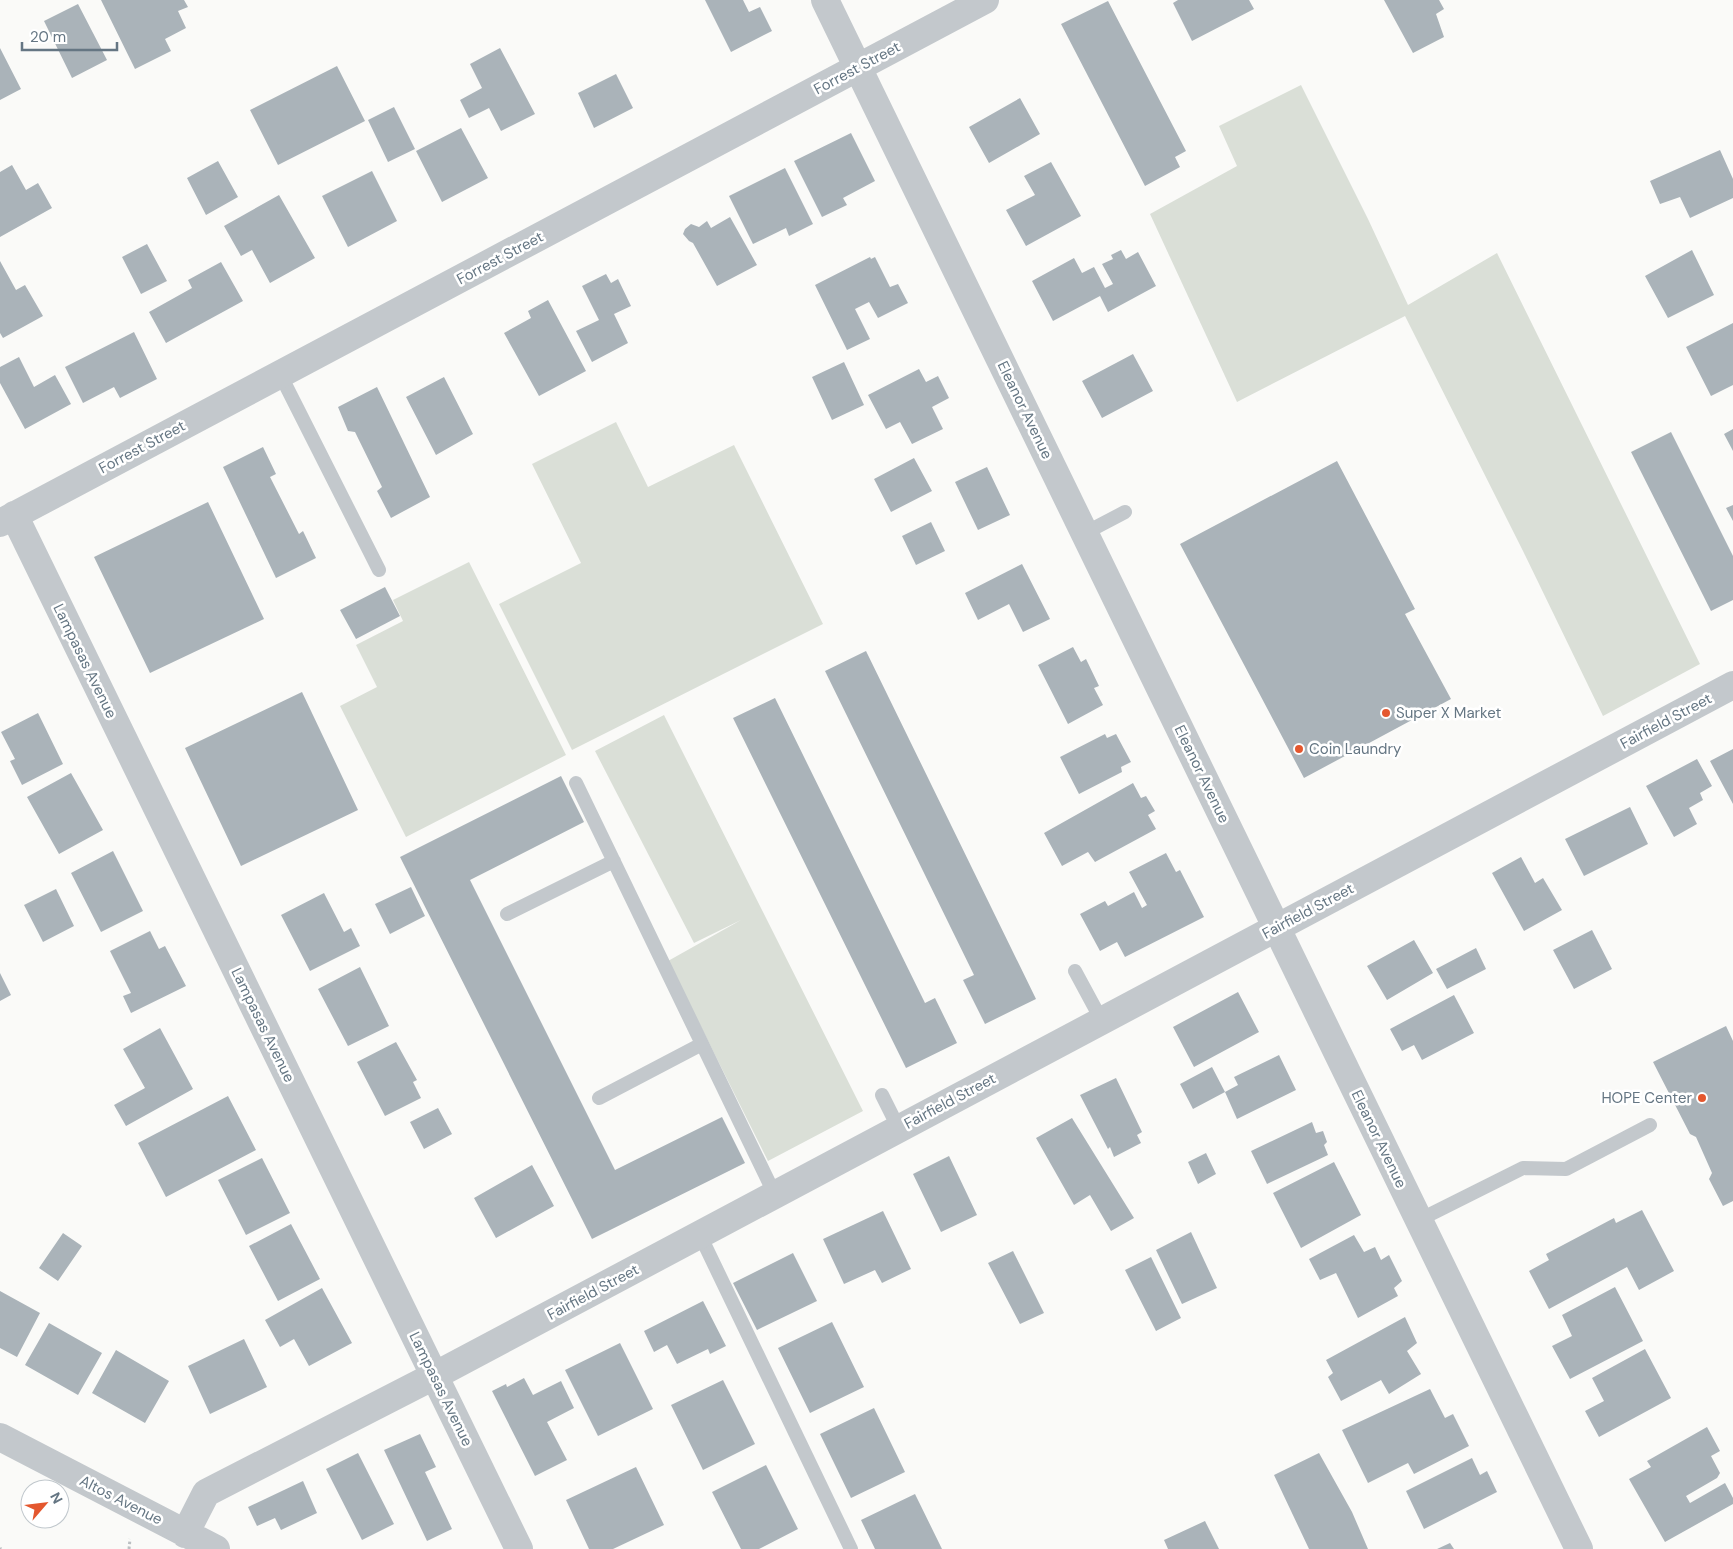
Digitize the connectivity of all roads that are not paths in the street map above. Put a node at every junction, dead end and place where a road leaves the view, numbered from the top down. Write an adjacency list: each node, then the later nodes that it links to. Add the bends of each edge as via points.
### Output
1 (825, 0): 3 (street, Eleanor Avenue)
2 (985, 0): 3 (street, Forrest Street)
3 (858, 67): 4 (street, Forrest Street); 7 (street, Eleanor Avenue)
4 (280, 374): 6 (street, Forrest Street); 8 (lane)
5 (1125, 512): 7 (lane)
6 (7, 519): 24 (street, Lampasas Avenue)
7 (1085, 533): 13 (street, Eleanor Avenue)
8 (379, 570)
9 (1733, 685): 13 (street, Fairfield Street)
10 (576, 784): 11 (lane)
11 (614, 861): 12 (lane); 16 (lane)
12 (506, 914)
13 (1277, 928): 15 (street, Fairfield Street); 22 (street, Eleanor Avenue)
14 (1075, 971): 15 (lane)
15 (1102, 1021): 20 (street, Fairfield Street)
16 (702, 1044): 18 (lane); 21 (lane)
17 (882, 1095): 20 (lane)
18 (599, 1098)
19 (1650, 1124): 22 (lane, via 1566,1169 1523,1168)
20 (899, 1129): 21 (street, Fairfield Street)
21 (775, 1195): 23 (street, Fairfield Street)
22 (1419, 1220): 30 (street, Eleanor Avenue)
23 (700, 1235): 24 (street, Fairfield Street); 29 (lane)
24 (434, 1376): 26 (street, Fairfield Street, via 206,1493); 28 (street, Lampasas Avenue)
25 (0, 1437): 26 (street, Altos Avenue)
26 (186, 1534): 27 (street, Altos Avenue)
27 (216, 1549)
28 (519, 1549)
29 (851, 1549)
30 (1579, 1549)

